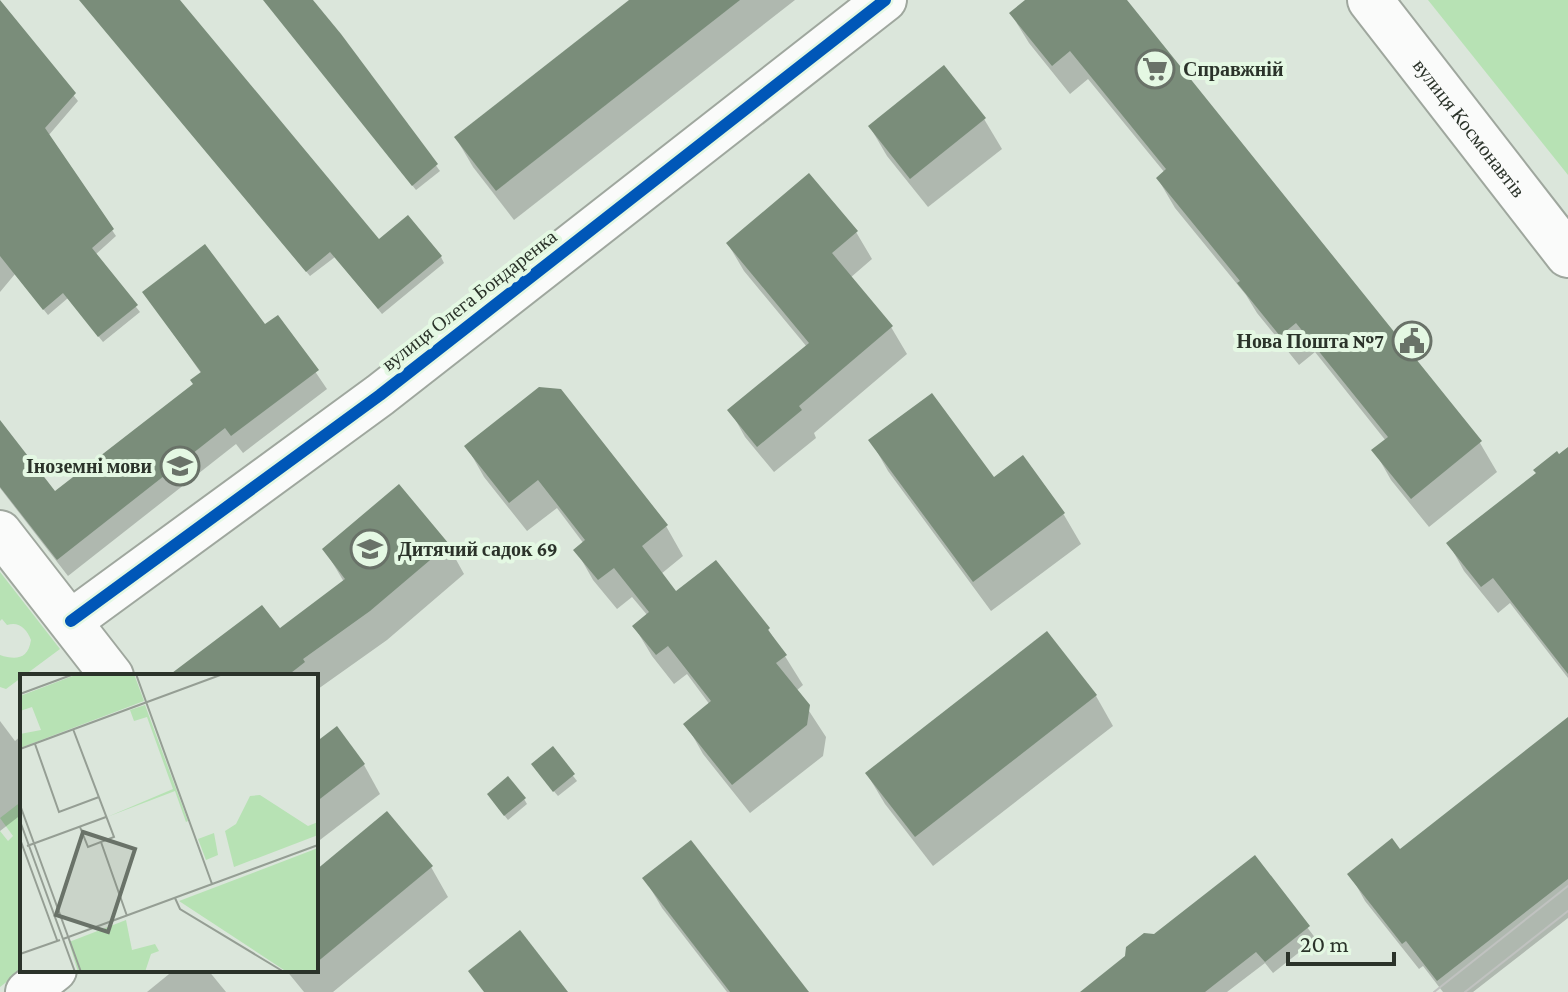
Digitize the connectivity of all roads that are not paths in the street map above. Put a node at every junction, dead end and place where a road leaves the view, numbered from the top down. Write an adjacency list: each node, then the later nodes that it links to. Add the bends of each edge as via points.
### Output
1 (885, 0): 5 (street, вулиця Олега Бондаренка, via 380,395)
2 (1370, 0): 3 (main road, вулиця Космонавтів)
3 (1568, 255)
4 (0, 532): 5 (street)
5 (71, 621): 6 (street)
6 (111, 674)
7 (52, 972): 8 (street)
8 (27, 992)

